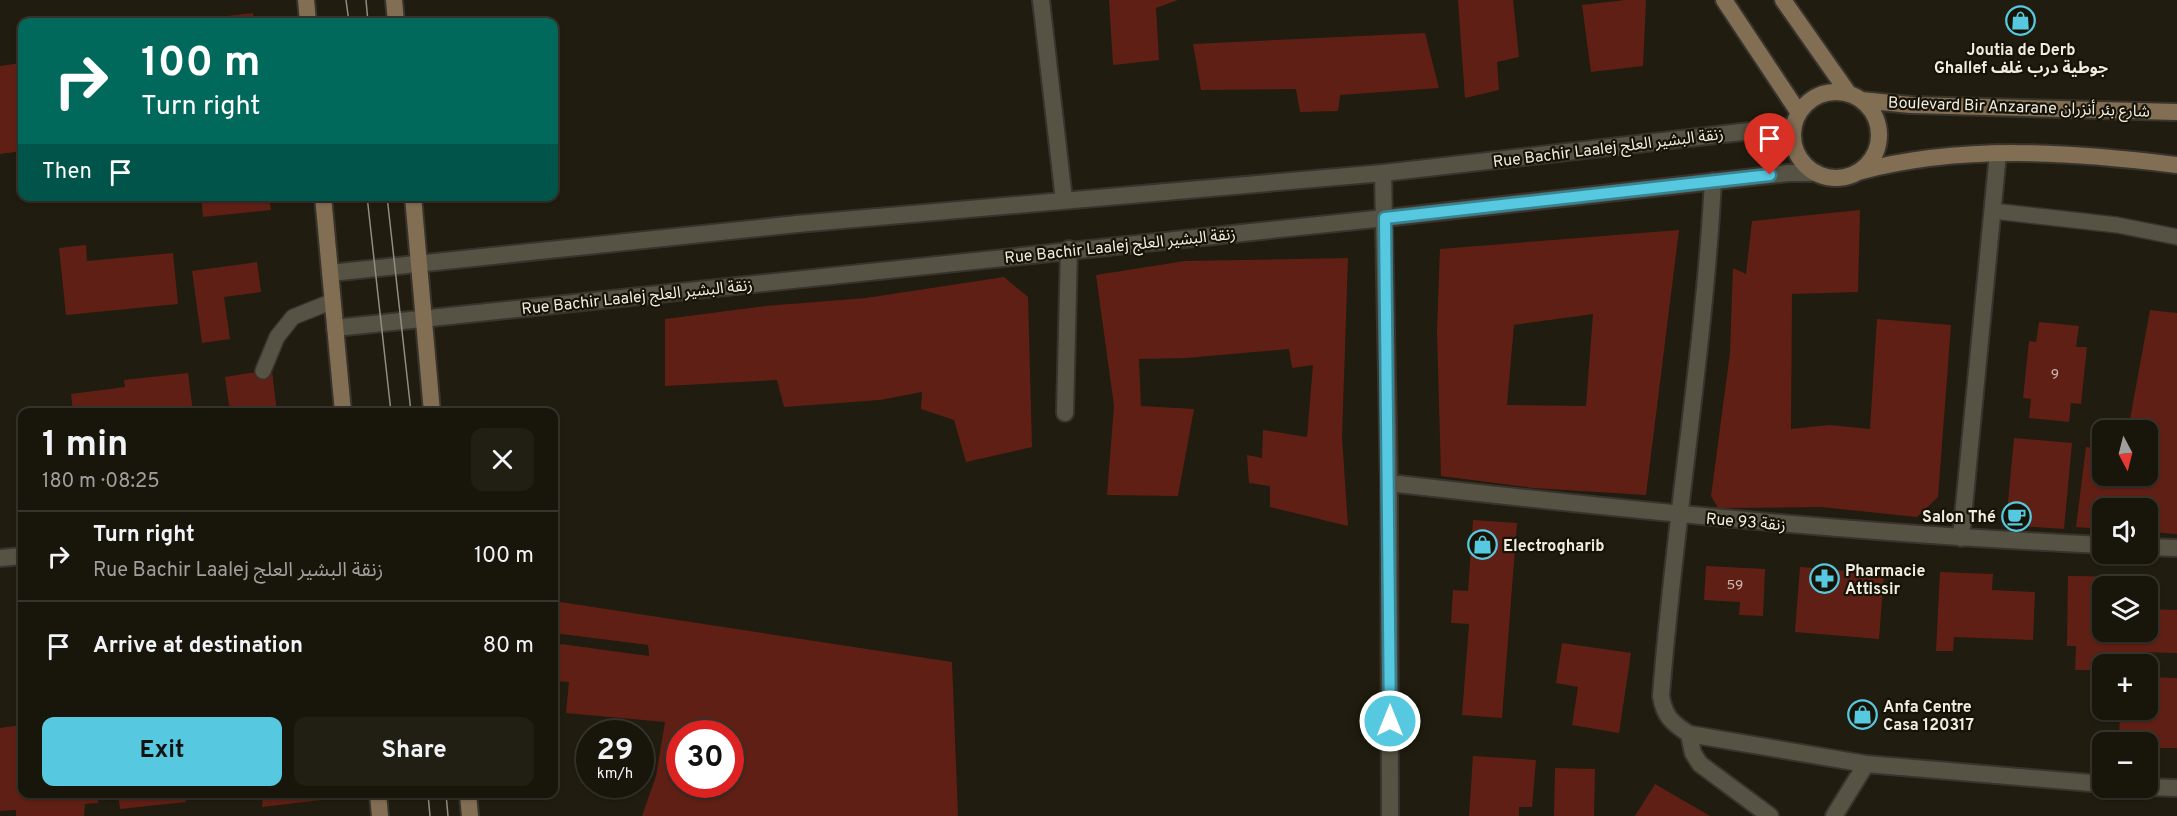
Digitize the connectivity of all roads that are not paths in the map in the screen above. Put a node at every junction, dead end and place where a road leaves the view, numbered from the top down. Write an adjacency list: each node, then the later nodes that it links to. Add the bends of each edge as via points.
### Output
1 (306, 0): 6 (main road)
2 (394, 0): 7 (main road)
3 (1041, 0): 17 (street)
4 (1724, 0): 10 (main road)
5 (1783, 0): 8 (main road)
6 (308, 18)
7 (396, 18)
8 (1855, 97): 9 (main road, Boulevard Bir Anzarane شارع بئر أنزران, via 1911,105); 10 (main road, via 1834,92 1821,94 1809,102); 13 (main road, via 1872,110 1880,136 1877,150)
9 (2177, 111)
10 (1797, 119): 14 (street, Rue Bachir Laalej زنقة البشير العلج); 15 (main road, via 1793,140 1797,154)
11 (1998, 153): 12 (main road); 13 (main road, via 1926,157); 20 (street)
12 (2177, 165)
13 (1858, 172): 15 (main road, via 1845,177)
14 (1383, 173): 17 (street, Rue Bachir Laalej زنقة البشير العلج); 21 (street)
15 (1817, 173): 16 (street, Rue Bachir Laalej زنقة البشير العلج)
16 (1713, 181): 21 (street, Rue Bachir Laalej زنقة البشير العلج); 34 (street, via 1708,283)
17 (1064, 200): 24 (street, Rue Bachir Laalej زنقة البشير العلج)
18 (323, 201): 25 (main road)
19 (413, 201): 24 (main road)
20 (1993, 211): 22 (lane, via 2116,225); 35 (street)
21 (1385, 218): 23 (street, Rue Bachir Laalej زنقة البشير العلج); 33 (street)
22 (2177, 237)
23 (1069, 249): 27 (street, Rue Bachir Laalej زنقة البشير العلج); 32 (street)
24 (418, 263): 25 (street, Rue Bachir Laalej زنقة البشير العلج); 27 (main road)
25 (330, 273): 26 (main road)
26 (333, 301): 28 (main road); 29 (lane, via 293,317 277,338)
27 (424, 319): 28 (street, Rue Bachir Laalej زنقة البشير العلج); 31 (main road)
28 (335, 328): 30 (main road)
29 (263, 371)
30 (343, 408)
31 (432, 408)
32 (1065, 413)
33 (1389, 483): 34 (street, Rue 93 زنقة); 50 (street)
34 (1680, 516): 35 (street, Rue 93 زنقة); 41 (street, via 1661,696 1663,710 1671,722)
35 (1961, 538): 36 (street, Rue 93 زنقة)
36 (2092, 544)
37 (2158, 547): 38 (street)
38 (2177, 548)
39 (18, 556): 40 (street)
40 (0, 558)
41 (1689, 734): 42 (street); 51 (street, via 1700,764)
42 (1866, 764): 43 (street); 52 (street)
43 (2092, 783)
44 (2158, 787): 45 (street)
45 (2177, 788)
46 (378, 798): 48 (main road)
47 (468, 798): 49 (main road)
48 (380, 816)
49 (470, 816)
50 (1390, 816)
51 (1770, 816)
52 (1834, 816)

